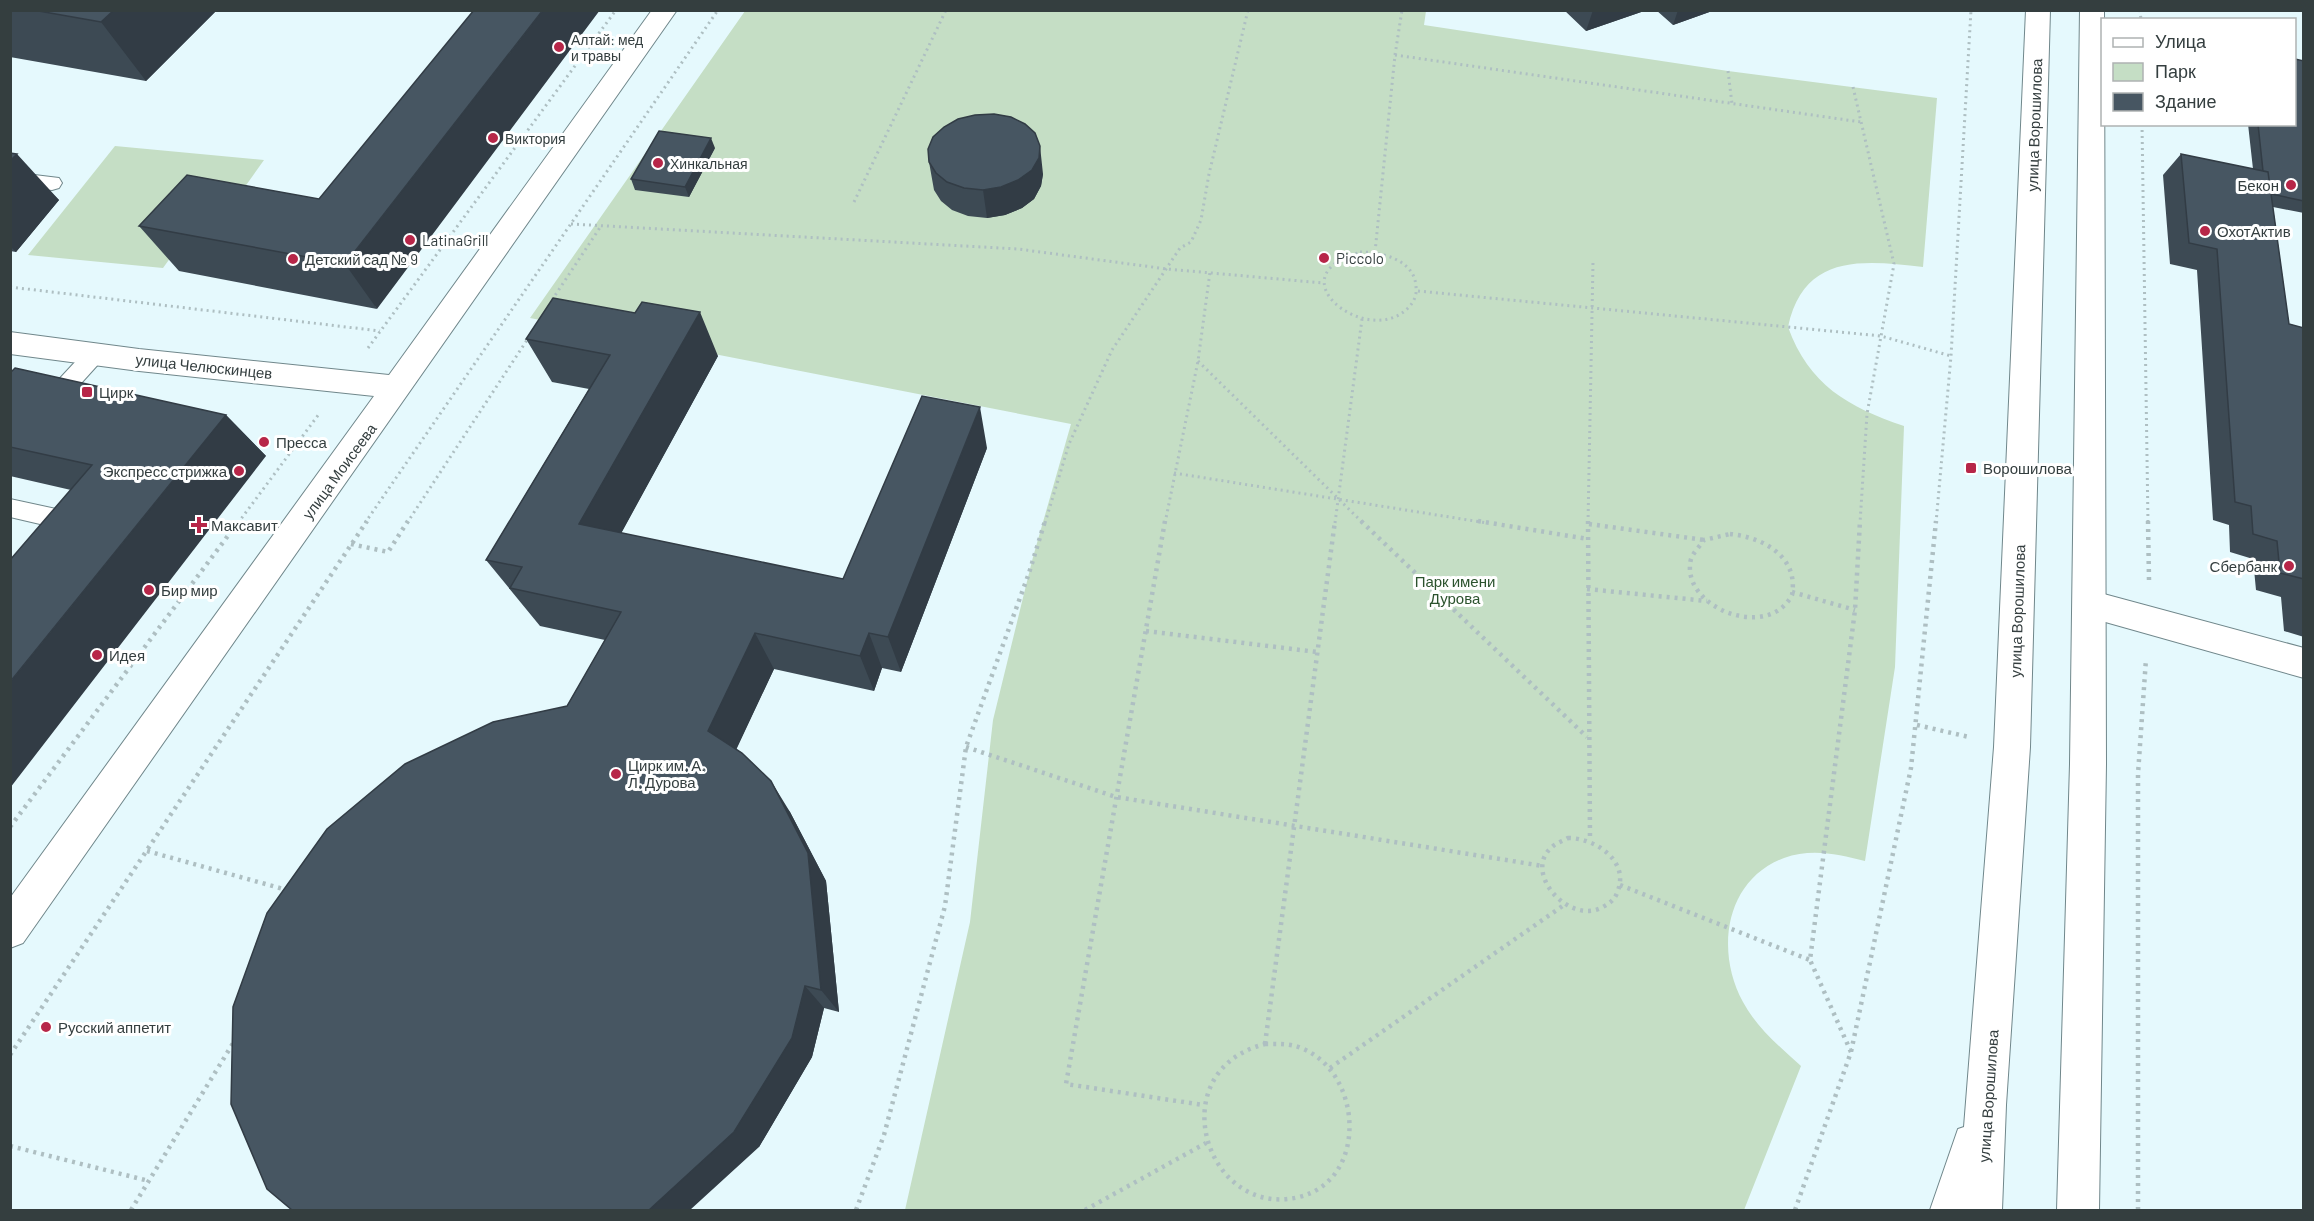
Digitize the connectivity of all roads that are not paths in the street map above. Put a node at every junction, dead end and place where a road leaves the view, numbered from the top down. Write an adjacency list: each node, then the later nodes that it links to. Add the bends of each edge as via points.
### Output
1 (665, 10): 8 (main road, улица Моисеева)
2 (2038, 10): 15 (main road, улица Ворошилова, via 2012,747)
3 (2095, 20): 12 (main road)
4 (10, 179): 5 (lane)
5 (52, 183)
6 (10, 343): 7 (main road, улица Челюскинцев)
7 (96, 353): 8 (main road, улица Челюскинцев); 9 (lane)
8 (398, 387): 14 (main road, улица Моисеева)
9 (10, 447)
10 (10, 508): 11 (lane, via 70,520)
11 (47, 547)
12 (2090, 604): 13 (main road); 18 (main road)
13 (2304, 663)
14 (10, 930)
15 (1986, 1105): 16 (main road); 17 (main road, улица Ворошилова)
16 (1951, 1210)
17 (1981, 1210)
18 (2078, 1210)

